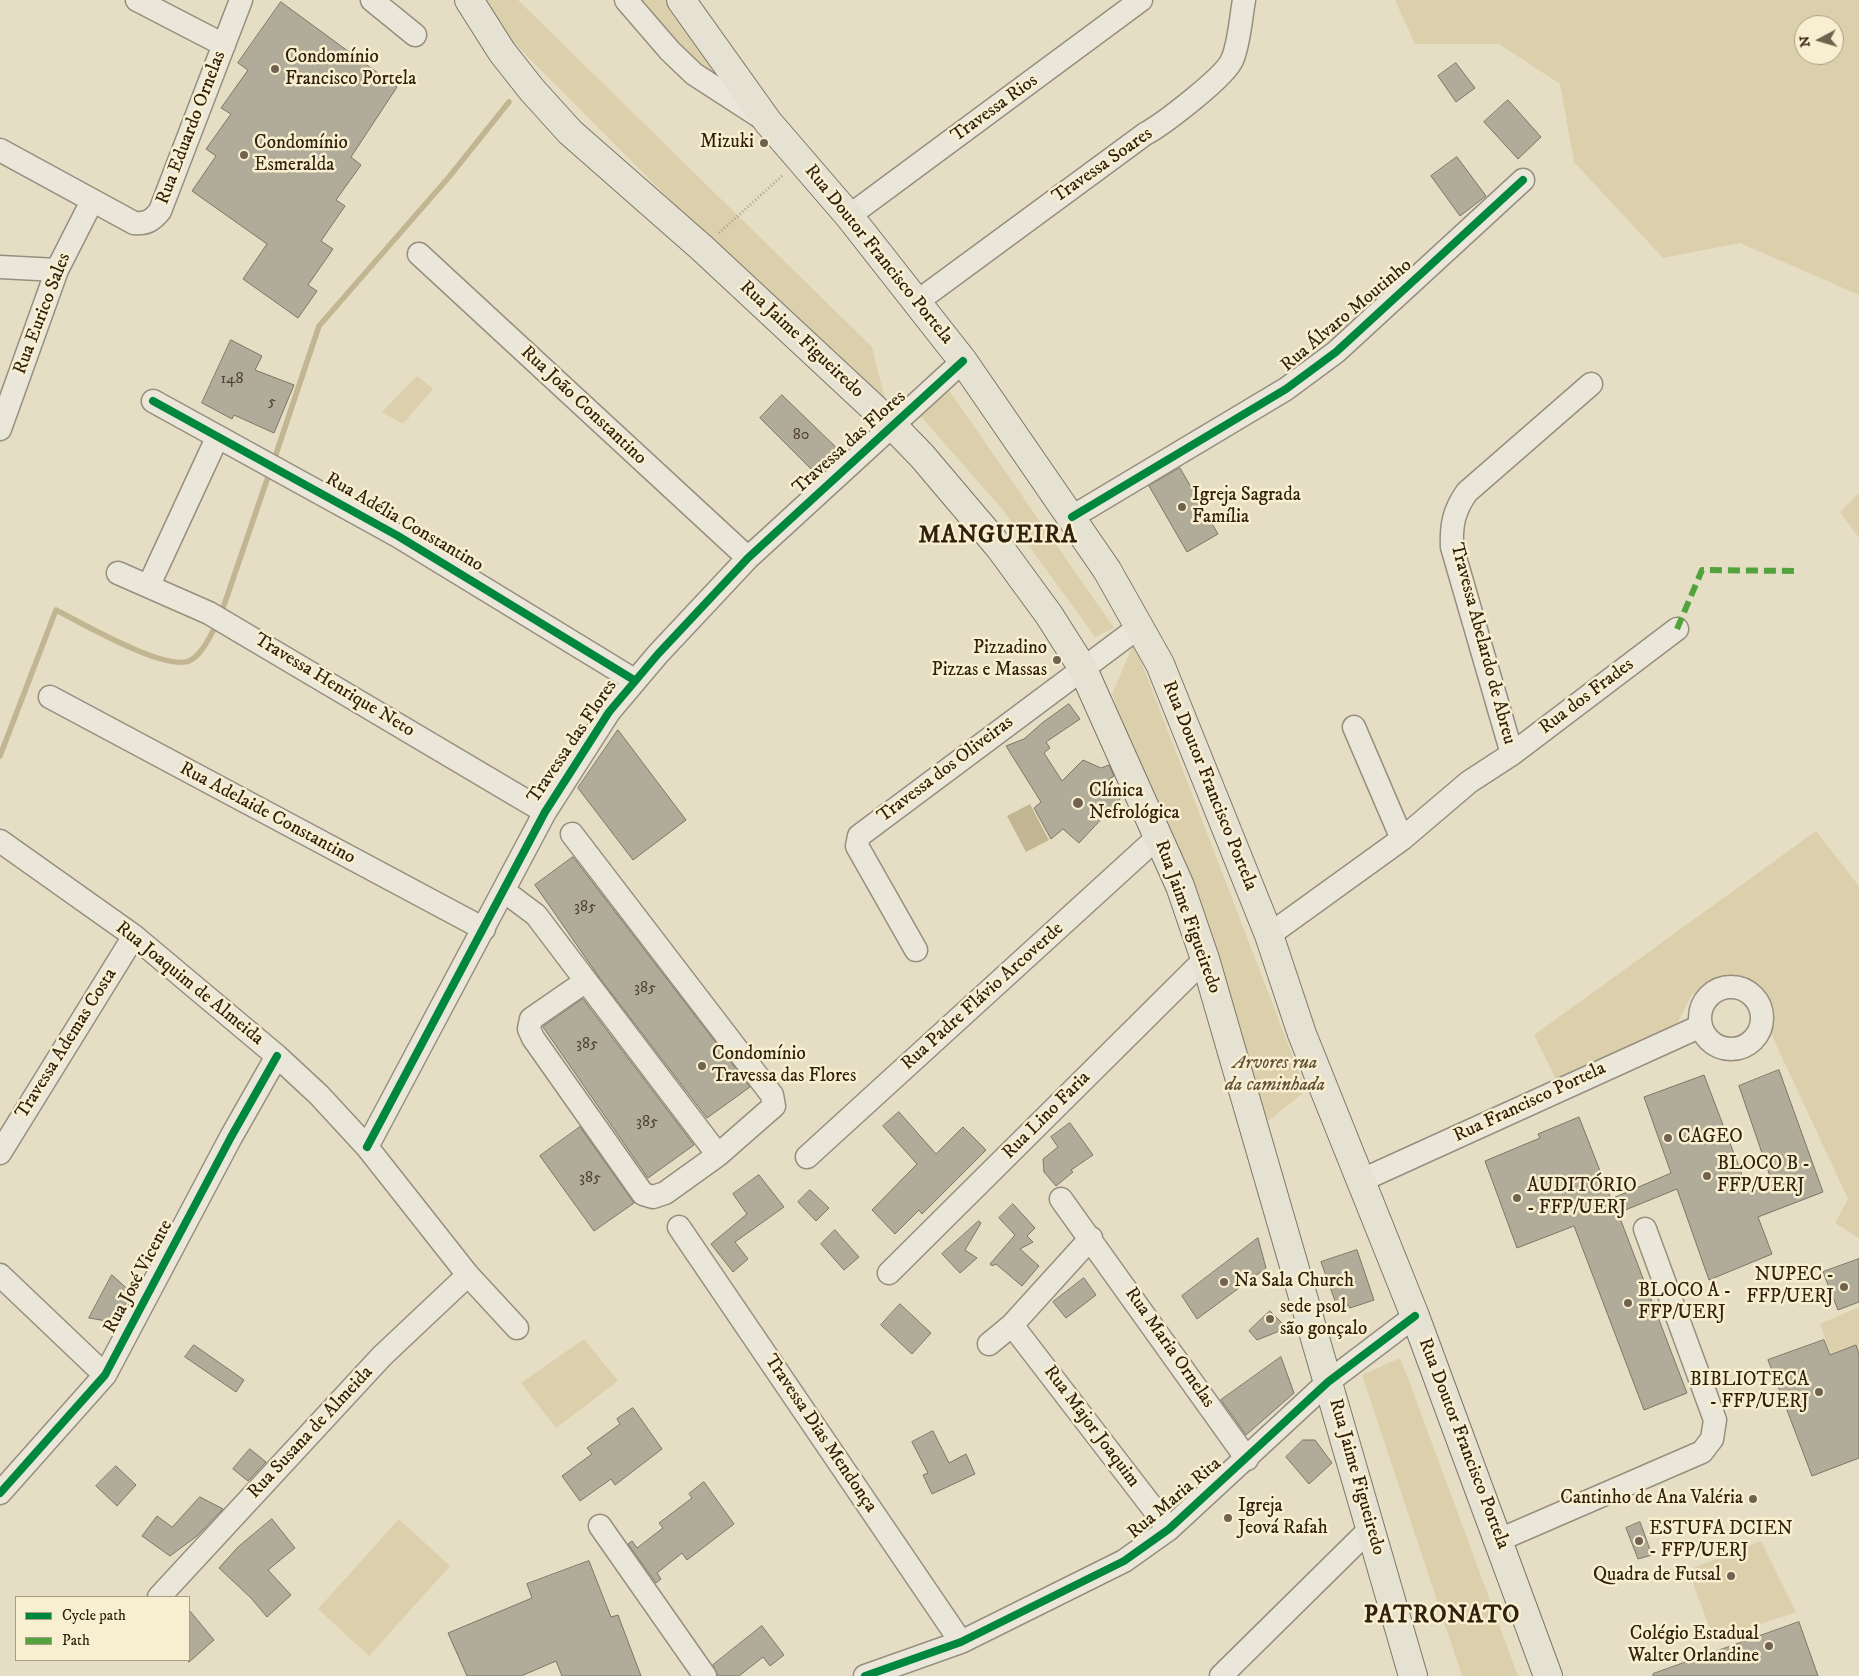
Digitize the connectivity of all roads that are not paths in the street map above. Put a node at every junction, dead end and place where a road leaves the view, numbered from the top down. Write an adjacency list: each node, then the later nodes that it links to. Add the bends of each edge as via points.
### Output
1 (138, 0): 10 (street)
2 (240, 0): 10 (street, Rua Eduardo Ornelas)
3 (372, 0): 9 (street)
4 (469, 0): 23 (main road, Rua Jaime Figueiredo, via 502,52 570,132 702,248)
5 (626, 0): 11 (street, via 694,74)
6 (681, 0): 11 (main road, Rua Doutor Francisco Portela)
7 (1141, 0): 15 (street, Travessa Rios)
8 (1244, 0): 19 (street, Travessa Soares, via 1232,61 1200,94 1161,126 1137,140)
9 (414, 35)
10 (224, 45): 14 (street, Rua Eduardo Ornelas, via 160,211 144,224 134,223)
11 (768, 122): 15 (main road, Rua Doutor Francisco Portela)
12 (0, 150): 14 (street, Rua Eduardo Ornelas)
13 (1524, 180): 26 (street, Rua Álvaro Moutinho, via 1315,368 1286,389)
14 (92, 201): 18 (street, Rua Eurico Sales)
15 (849, 216): 19 (main road, Rua Doutor Francisco Portela)
16 (420, 254): 27 (street, Rua João Constantino)
17 (0, 267): 18 (street)
18 (57, 270): 24 (street, Rua Eurico Sales)
19 (918, 301): 20 (main road, Rua Doutor Francisco Portela)
20 (964, 361): 23 (street, Travessa das Flores); 26 (main road, Rua Doutor Francisco Portela)
21 (1591, 384): 36 (street, Travessa Abelardo de Abreu, via 1467,492 1457,506 1451,526 1452,547)
22 (153, 401): 25 (street, Rua Adélia Constantino)
23 (892, 425): 27 (street, Travessa das Flores); 32 (main road, Rua Jaime Figueiredo, via 1000,548)
24 (0, 429)
25 (217, 438): 29 (street); 33 (street, Rua Adélia Constantino, via 398,536)
26 (1072, 516): 30 (main road, Rua Doutor Francisco Portela)
27 (748, 558): 33 (street, Travessa das Flores)
28 (118, 573): 29 (street, Travessa Henrique Neto)
29 (149, 585): 37 (street, Travessa Henrique Neto, via 231,625)
30 (1139, 627): 32 (street, Travessa dos Oliveiras); 44 (main road, Rua Doutor Francisco Portela, via 1160,664)
31 (1677, 629): 36 (street, Rua dos Frades)
32 (1082, 667): 39 (main road, Rua Jaime Figueiredo); 46 (street, Travessa dos Oliveiras, via 859,836 857,846)
33 (634, 680): 37 (street, Travessa das Flores, via 609,712)
34 (50, 698): 43 (street, Rua Adelaide Constantino)
35 (1354, 727): 40 (street)
36 (1512, 754): 40 (street, Rua dos Frades, via 1469,782)
37 (545, 812): 42 (street, Travessa das Flores)
38 (572, 834): 53 (street, via 772,1095 774,1106)
39 (1159, 836): 47 (main road, Rua Jaime Figueiredo); 54 (street, Rua Padre Flávio Arcoverde)
40 (1402, 839): 44 (street, Rua dos Frades)
41 (0, 841): 45 (street, Rua Joaquim de Almeida)
42 (504, 890): 43 (street, Travessa das Flores); 48 (street, via 536,915)
43 (484, 929): 51 (street, Travessa das Flores)
44 (1269, 935): 55 (main road, Rua Doutor Francisco Portela, via 1302,1034)
45 (134, 936): 50 (street, Rua Joaquim de Almeida); 52 (street, Travessa Ademas Costa)
46 (916, 950)
47 (1205, 959): 60 (street, Rua Lino Faria); 68 (main road, Rua Jaime Figueiredo)
48 (586, 981): 53 (street); 53 (street, via 531,1019 529,1028 643,1194 653,1197 665,1193)
49 (1701, 1026): 55 (street, Rua Francisco Portela)
50 (277, 1056): 51 (street, Rua Joaquim de Almeida); 67 (street, Rua José Vicente)
51 (367, 1147): 61 (street, Rua Joaquim de Almeida)
52 (0, 1153)
53 (718, 1155)
54 (807, 1157)
55 (1360, 1181): 63 (main road, Rua Doutor Francisco Portela)
56 (1062, 1199): 59 (street, Rua Maria Ornelas)
57 (679, 1227): 76 (street, Travessa Dias Mendonça)
58 (1645, 1229): 74 (street, via 1715,1420 1712,1439 1702,1452)
59 (1091, 1238): 64 (street); 69 (street, Rua Maria Ornelas)
60 (889, 1273)
61 (468, 1274): 65 (street, Rua Joaquim de Almeida); 75 (street, Rua Susana de Almeida, via 382,1356)
62 (0, 1275): 67 (street)
63 (1415, 1316): 68 (street, Rua Maria Rita); 74 (main road, Rua Doutor Francisco Portela)
64 (1012, 1325): 66 (street); 72 (street, Rua Major Joaquim)
65 (517, 1328)
66 (989, 1344)
67 (105, 1375): 70 (street, Rua José Vicente)
68 (1328, 1382): 69 (street, Rua Maria Rita); 73 (main road, Rua Jaime Figueiredo)
69 (1247, 1459): 72 (street, Rua Maria Rita)
70 (0, 1493)
71 (600, 1526): 77 (street)
72 (1169, 1529): 76 (street, Rua Maria Rita, via 1124,1561)
73 (1370, 1529): 79 (street); 80 (main road, Rua Jaime Figueiredo)
74 (1499, 1540): 81 (main road, Rua Doutor Francisco Portela)
75 (160, 1596)
76 (961, 1642): 78 (street, Rua Maria Rita)
77 (705, 1676)
78 (865, 1676)
79 (1221, 1676)
80 (1413, 1676)
81 (1548, 1676)

